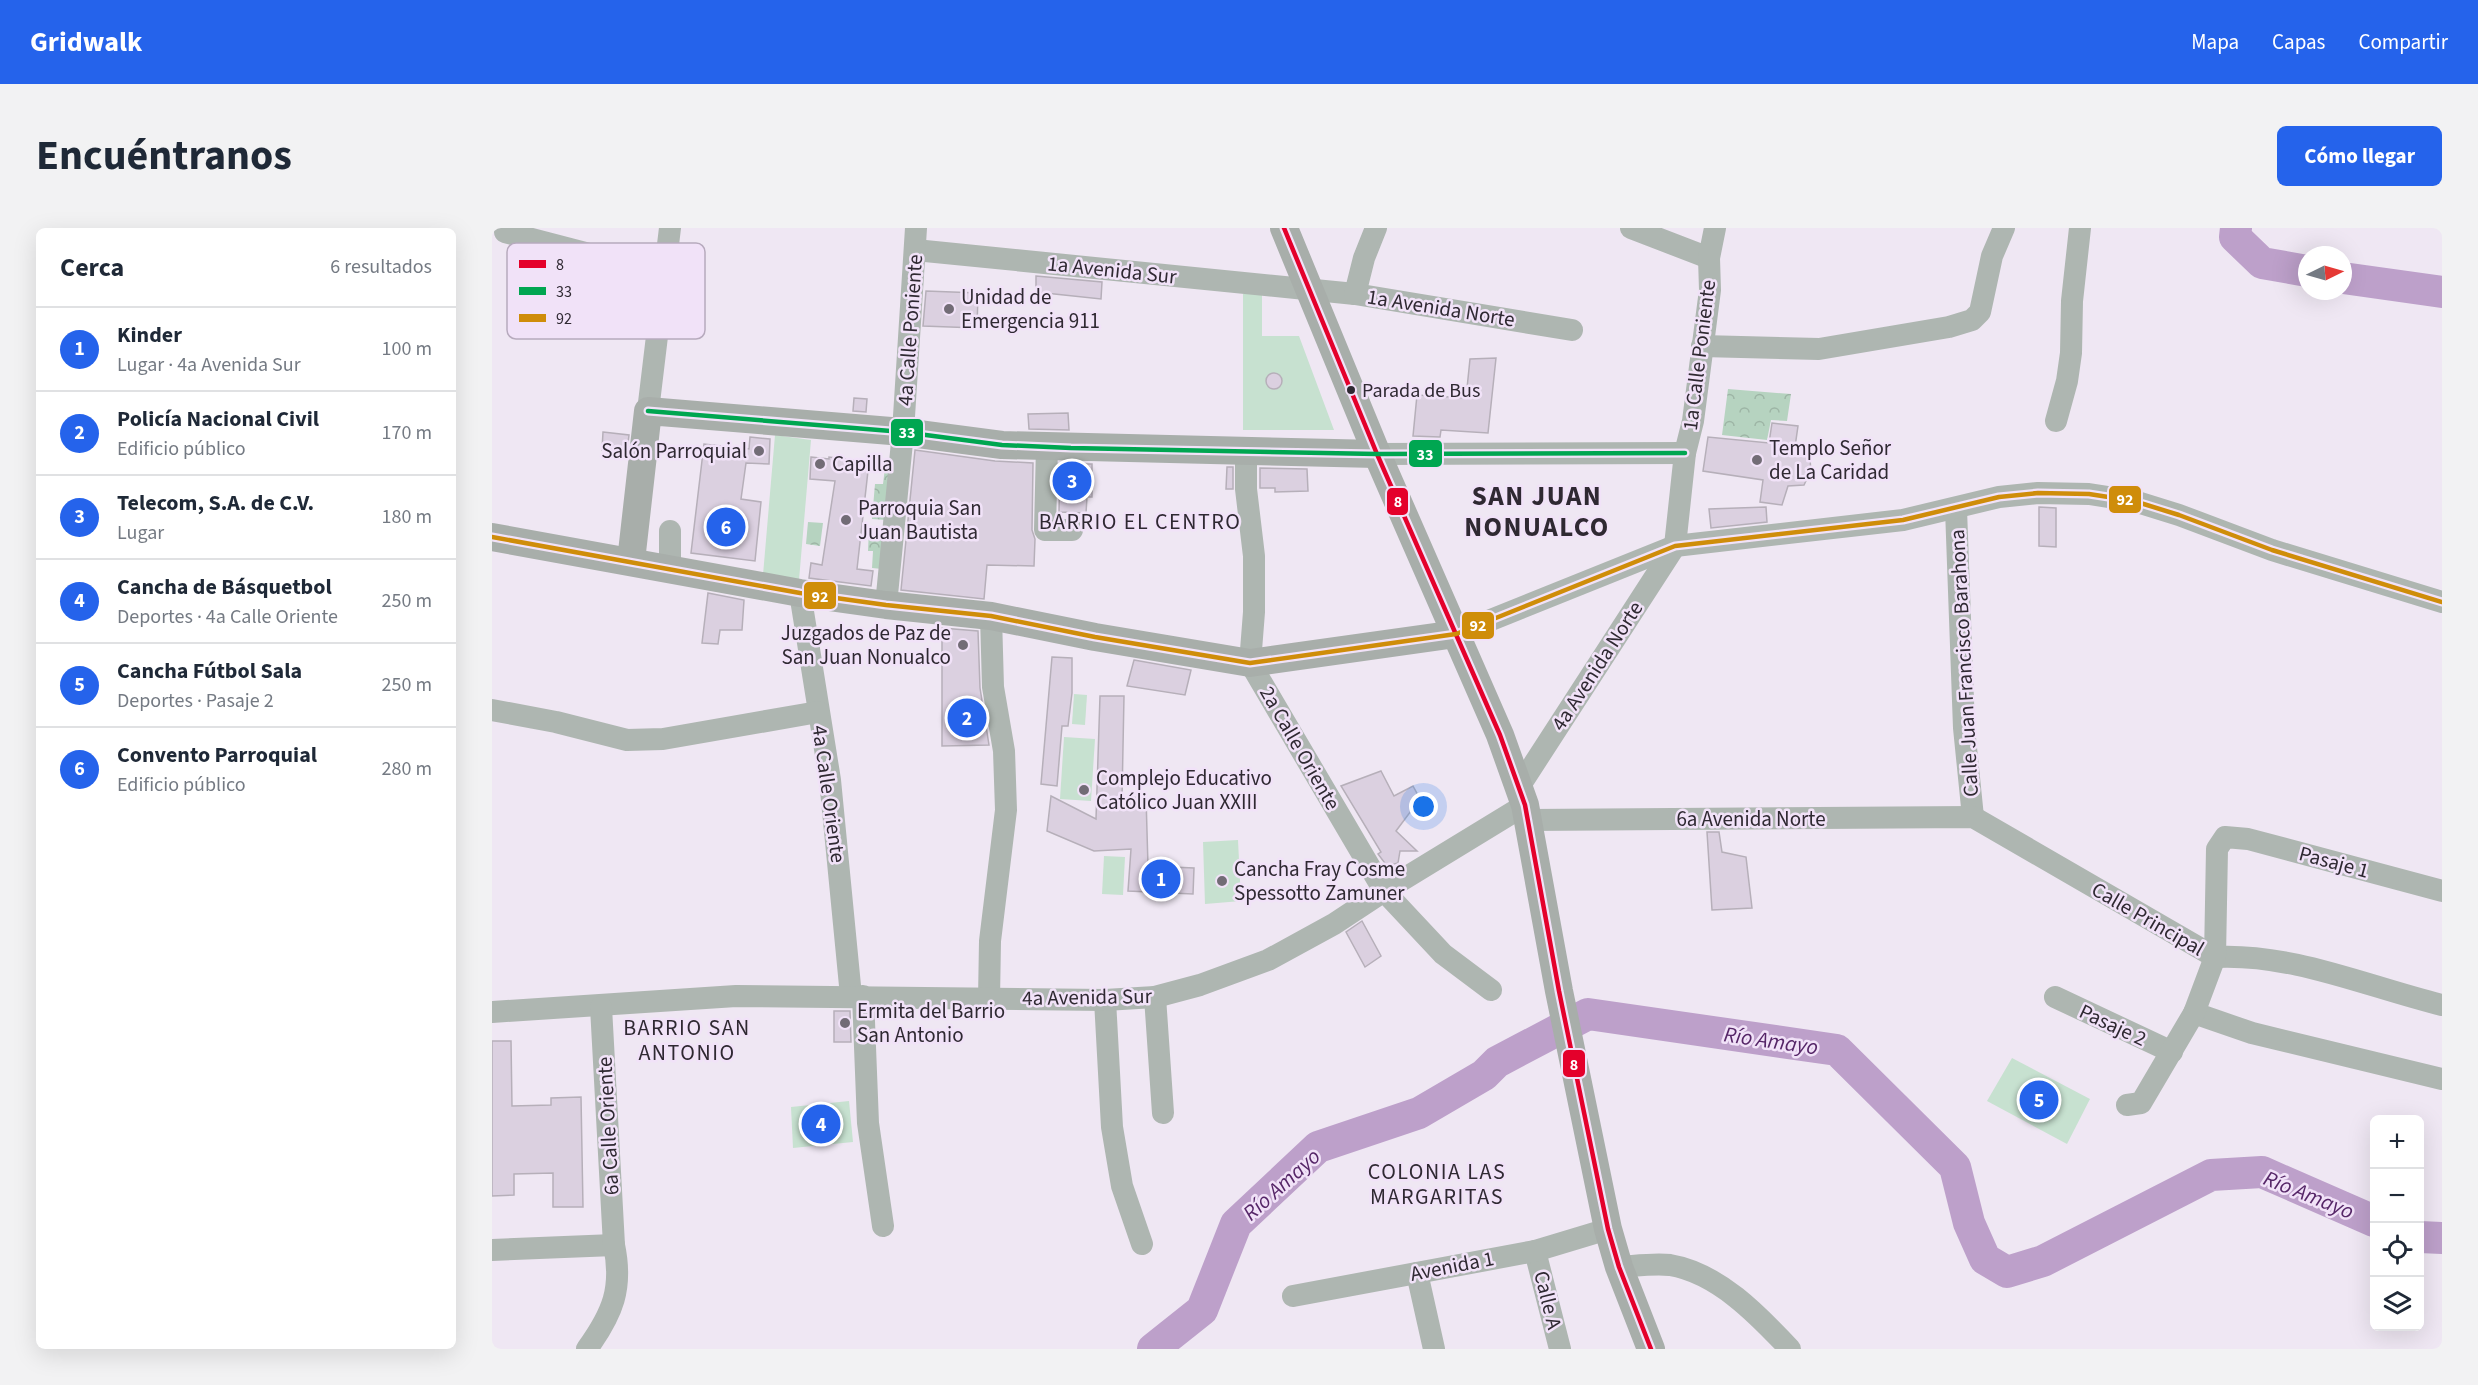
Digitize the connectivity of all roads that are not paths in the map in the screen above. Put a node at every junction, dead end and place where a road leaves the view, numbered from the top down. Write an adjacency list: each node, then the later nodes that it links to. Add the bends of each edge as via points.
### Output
1 (670, 228): 11 (street)
2 (1284, 228): 13 (main road)
3 (1376, 228): 14 (street)
4 (1631, 228): 12 (street)
5 (1714, 228): 12 (street, 1a Calle Poniente)
6 (2004, 228): 17 (street, via 1992,256 1980,312 1972,320 1819,349)
7 (2080, 228): 19 (street, via 2072,301 2072,353)
8 (505, 232): 10 (street)
9 (916, 239): 13 (street, 1a Avenida Sur); 20 (street, 4a Calle Poniente)
10 (547, 243)
11 (669, 243)
12 (1709, 258): 17 (street, 1a Calle Poniente, via 1710,290)
13 (1309, 289): 14 (street, 1a Avenida Norte); 24 (main road)
14 (1354, 294): 15 (street, 1a Avenida Norte)
15 (1572, 330)
16 (657, 339): 18 (street)
17 (1702, 346): 23 (street, 1a Calle Poniente)
18 (648, 411): 20 (main road); 30 (main road)
19 (2056, 421)
20 (903, 432): 21 (main road); 34 (street)
21 (1047, 446): 22 (main road); 26 (street, via 1045,530)
22 (1246, 451): 24 (main road); 37 (street, 2a Calle Oriente, via 1254,556)
23 (1685, 453): 24 (street); 29 (street, 1a Calle Poniente)
24 (1377, 454): 36 (main road)
25 (1956, 508): 29 (street, via 1903,520); 33 (street, via 1999,497 2038,493 2089,494 2134,501 2272,550); 41 (street, Calle Juan Francisco Barahona, via 1964,728)
26 (1072, 530)
27 (670, 531): 31 (street)
28 (492, 537): 30 (main road)
29 (1675, 546): 36 (street); 40 (street, 4a Avenida Norte)
30 (631, 561): 31 (main road)
31 (670, 568): 32 (main road)
32 (800, 593): 34 (main road); 39 (street, 4a Calle Oriente)
33 (2442, 602)
34 (886, 605): 35 (main road)
35 (991, 616): 37 (main road); 49 (street, via 993,687 1004,752 1006,810 990,941)
36 (1456, 634): 37 (main road); 40 (main road, via 1500,735)
37 (1250, 663): 42 (street, 2a Calle Oriente)
38 (492, 710): 39 (street, via 627,740 663,739)
39 (818, 712): 46 (street, 4a Calle Oriente)
40 (1524, 804): 41 (street, 6a Avenida Norte); 42 (street, 4a Avenida Sur); 60 (main road)
41 (1973, 817): 44 (street, Calle Principal)
42 (1384, 891): 45 (street, 2a Calle Oriente, via 1443,954); 48 (street, 4a Avenida Sur, via 1268,960)
43 (2442, 891): 44 (street, Pasaje 1, via 2248,839 2224,837 2217,849)
44 (2215, 957): 51 (street, Calle Principal, via 2241,956 2312,969); 54 (street)
45 (1491, 990)
46 (857, 996): 49 (street, 4a Avenida Sur); 52 (street, 4a Avenida Sur, via 736,996); 59 (street, 4a Calle Oriente, via 868,1123)
47 (2055, 997): 55 (street, Pasaje 2)
48 (1155, 998): 50 (street, 4a Avenida Sur); 58 (street)
49 (989, 999): 50 (street, 4a Avenida Sur)
50 (1105, 1000): 61 (street, via 1112,1127 1122,1186)
51 (2442, 1005)
52 (601, 1007): 53 (street, 4a Avenida Sur); 62 (street, 6a Calle Oriente)
53 (492, 1012)
54 (2194, 1013): 55 (street); 56 (street, via 2252,1033)
55 (2172, 1052): 57 (street, via 2141,1102)
56 (2442, 1079)
57 (2127, 1105)
58 (1163, 1113)
59 (883, 1226)
60 (1608, 1229): 64 (street, Avenida 1); 65 (main road)
61 (1142, 1244)
62 (614, 1245): 63 (street); 68 (street, 6a Calle Oriente, via 619,1270 612,1310)
63 (492, 1250)
64 (1535, 1251): 66 (street, Avenida 1); 70 (street, Calle A)
65 (1619, 1267): 71 (main road); 72 (street, via 1669,1265 1696,1274 1722,1287)
66 (1417, 1272): 67 (street, Avenida 1); 69 (street)
67 (1293, 1296)
68 (587, 1349)
69 (1434, 1349)
70 (1560, 1349)
71 (1652, 1349)
72 (1790, 1349)

